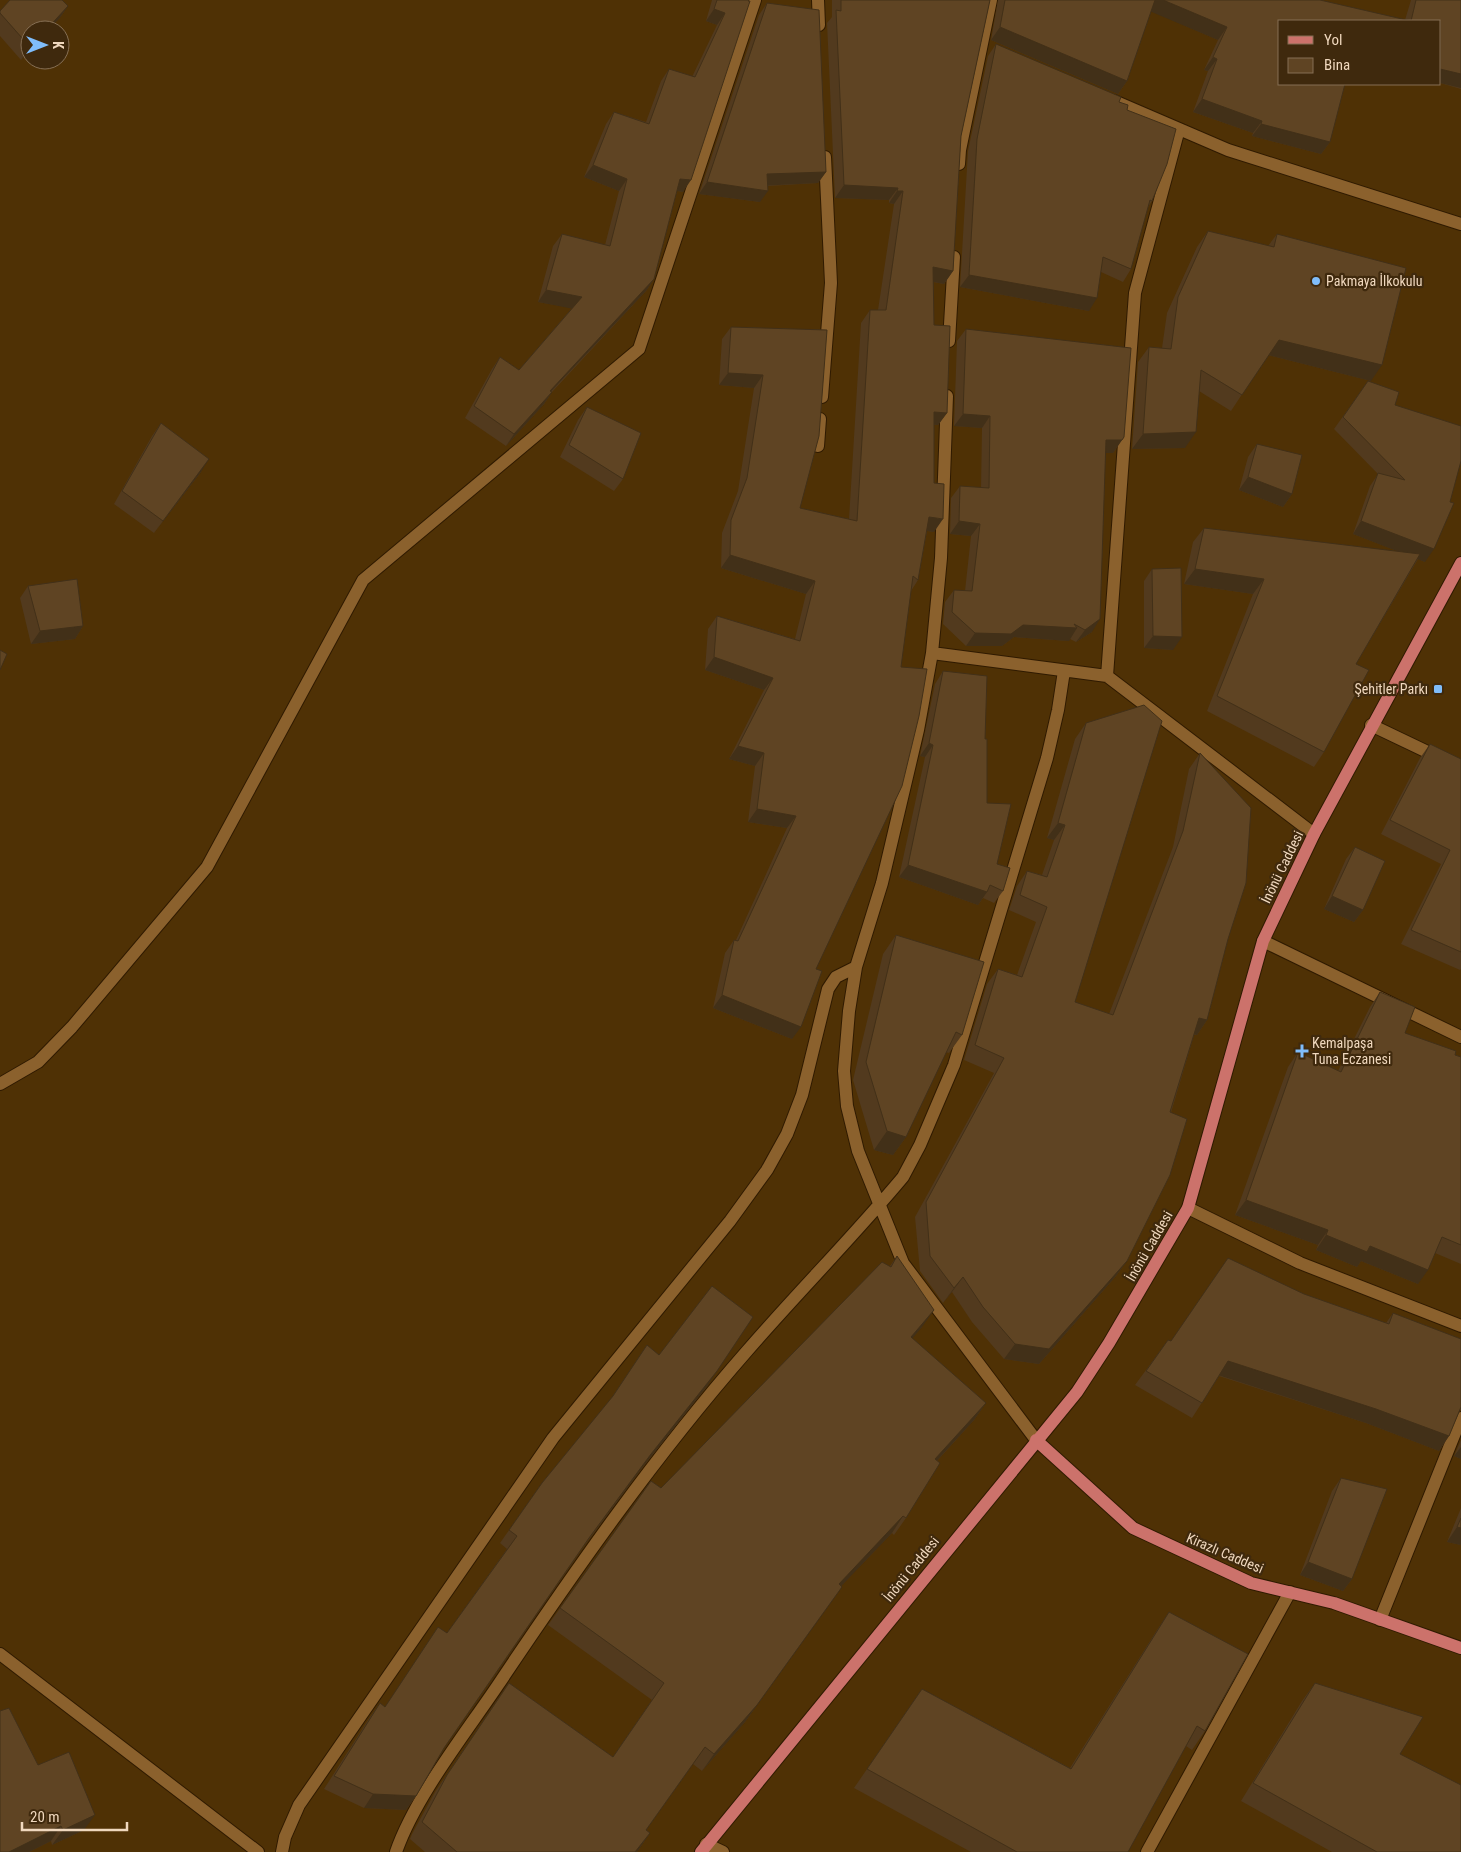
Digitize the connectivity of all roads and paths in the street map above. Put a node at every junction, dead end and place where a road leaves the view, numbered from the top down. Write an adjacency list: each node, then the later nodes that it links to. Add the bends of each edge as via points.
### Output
1 (755, 0): 24 (street, via 639,349 363,580 207,867 72,1028 38,1062)
2 (818, 0): 4 (street)
3 (991, 0): 8 (street, via 988,46 960,150)
4 (819, 39)
5 (1099, 94): 6 (street)
6 (1179, 129): 9 (street, via 1228,150); 17 (street, via 1135,293)
7 (824, 147): 13 (street, via 831,283)
8 (958, 179)
9 (1461, 224)
10 (954, 246): 11 (street)
11 (948, 352)
12 (947, 382): 15 (street, via 941,558)
13 (818, 446)
14 (1461, 563): 18 (main road, İnönü Caddesi)
15 (932, 653): 16 (street); 22 (street, via 918,730 882,883)
16 (1064, 671): 17 (street); 25 (street, via 1047,758 954,1065 907,1169)
17 (1108, 676): 20 (street)
18 (1371, 725): 19 (street); 20 (main road, İnönü Caddesi)
19 (1461, 768)
20 (1314, 834): 21 (main road, İnönü Caddesi)
21 (1263, 941): 23 (street); 26 (main road, İnönü Caddesi)
22 (856, 967): 25 (street, via 844,1071 847,1106 858,1150); 36 (street, via 836,977 828,989 802,1094 787,1134 767,1170 730,1221 553,1438 299,1805)
23 (1461, 1037)
24 (0, 1084)
25 (880, 1204): 29 (street, via 902,1263); 37 (street, via 747,1351 607,1527 443,1767 404,1831)
26 (1188, 1208): 27 (street, via 1300,1263); 29 (main road, İnönü Caddesi, via 1109,1344 1076,1392)
27 (1461, 1326)
28 (1461, 1418): 31 (street)
29 (1036, 1440): 30 (main road, Kirazlı Caddesi, via 1133,1528 1250,1583); 34 (main road, İnönü Caddesi)
30 (1290, 1592): 31 (main road, Kirazlı Caddesi, via 1334,1603); 39 (street)
31 (1380, 1620): 32 (main road, Kirazlı Caddesi)
32 (1461, 1648)
33 (0, 1654): 35 (street)
34 (704, 1848): 38 (street)
35 (258, 1852)
36 (282, 1852)
37 (396, 1852)
38 (722, 1852)
39 (1147, 1852)

